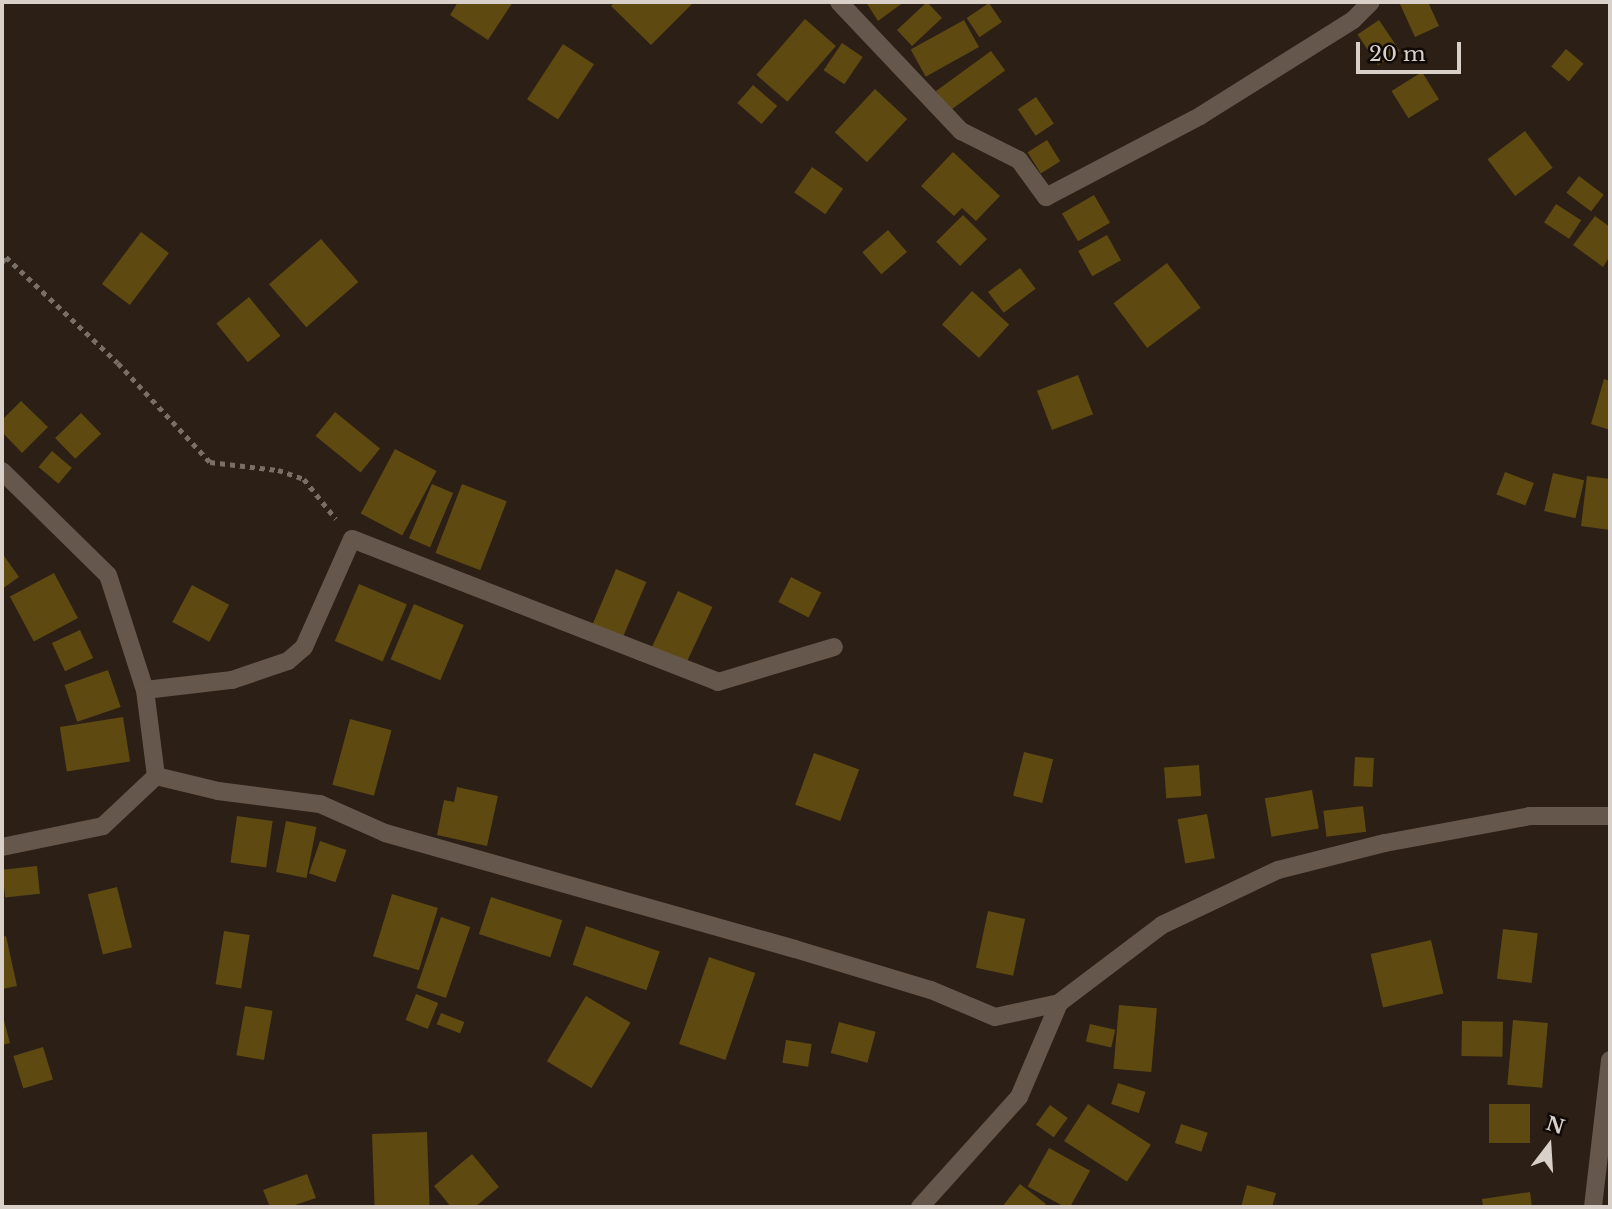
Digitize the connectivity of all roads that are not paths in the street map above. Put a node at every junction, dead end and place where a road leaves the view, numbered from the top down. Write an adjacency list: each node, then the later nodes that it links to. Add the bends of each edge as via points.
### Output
1 (839, 2): 2 (street, via 961,131 1019,160 1046,197 1200,116 1353,20)
2 (1371, 2)
3 (2, 471): 5 (street, via 108,575)
4 (834, 648): 5 (street, via 718,682 352,539 304,647 288,661 232,680)
5 (145, 690): 6 (street)
6 (156, 776): 8 (street, via 103,825); 9 (street, via 218,791 320,804 385,833 931,990 995,1017)
7 (1610, 816): 9 (street, via 1531,816 1278,870 1162,925)
8 (2, 847)
9 (1059, 1003): 11 (street, via 1019,1097)
10 (1610, 1060): 12 (street)
11 (920, 1207)
12 (1592, 1207)

